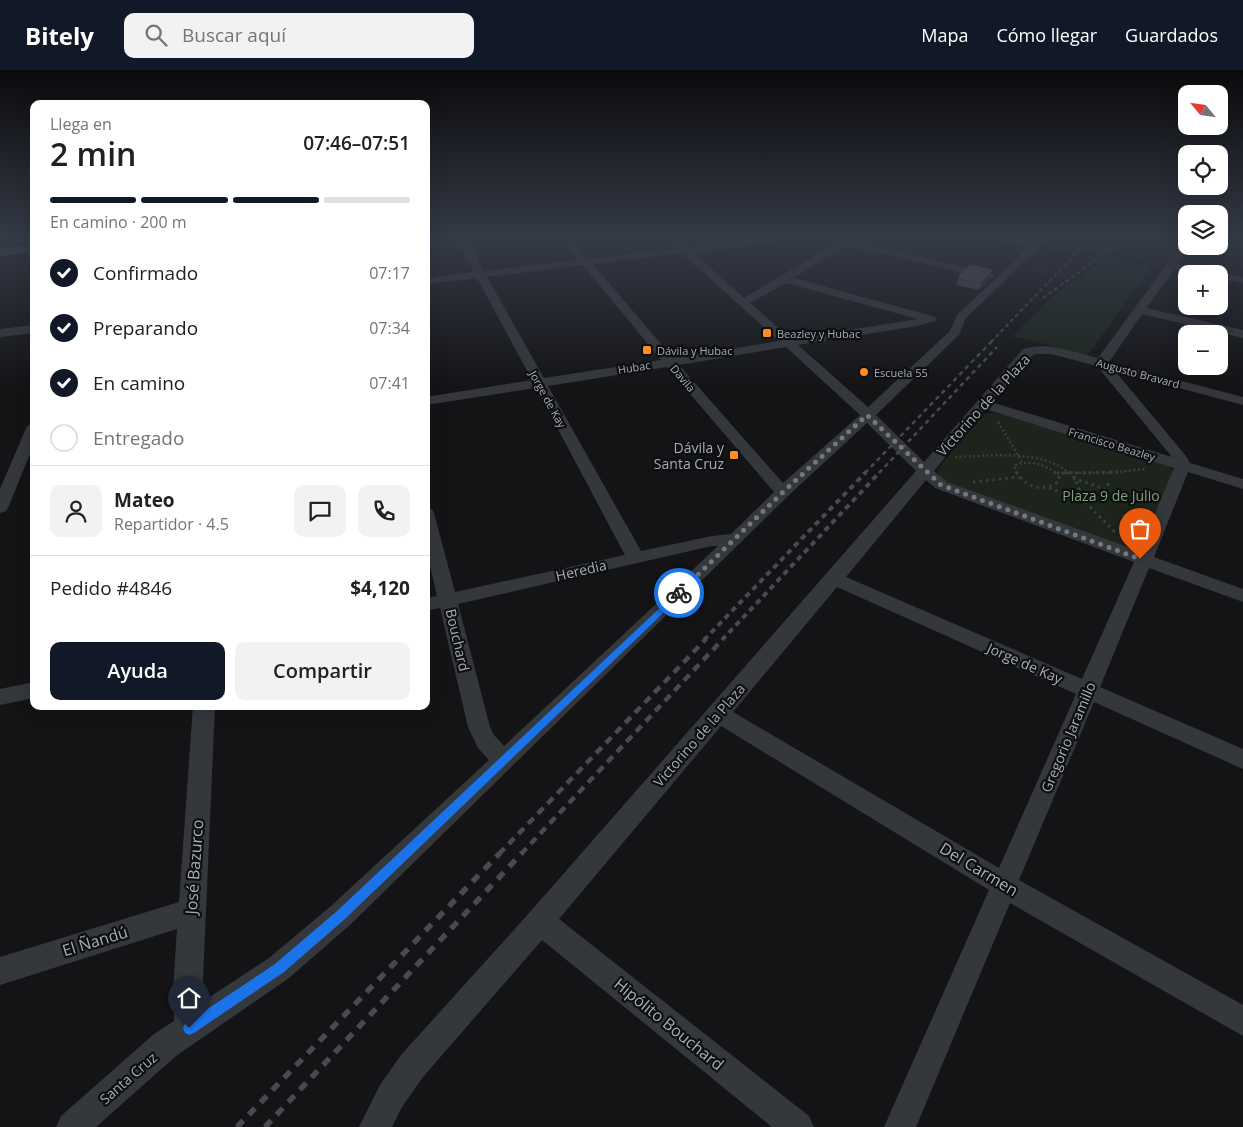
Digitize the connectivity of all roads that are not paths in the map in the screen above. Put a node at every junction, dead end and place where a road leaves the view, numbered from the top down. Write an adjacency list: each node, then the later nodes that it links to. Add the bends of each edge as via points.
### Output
1 (489, 288): 18 (street, Jorge de Kay)
2 (607, 288): 16 (street, Davila)
3 (727, 288): 8 (street)
4 (772, 288): 8 (street)
5 (817, 288): 10 (street)
6 (991, 288): 10 (street, Santa Cruz, via 961,317)
7 (1154, 288): 9 (street)
8 (742, 302): 14 (street)
9 (1138, 310): 13 (street); 17 (street)
10 (944, 322): 14 (street, Hubac, via 917,323); 22 (street, Santa Cruz, via 955,332)
11 (30, 329): 12 (street)
12 (0, 333)
13 (1243, 334)
14 (788, 343): 16 (street, Hubac); 22 (street)
15 (1033, 350): 17 (street, Augusto Bravard, via 1051,350); 21 (street, Victorino de la Plaza, via 1027,352)
16 (669, 362): 18 (street, Hubac); 30 (street, Davila)
17 (1102, 364): 20 (street, Augusto Bravard); 25 (street)
18 (539, 383): 19 (street, Hubac); 34 (street, Jorge de Kay)
19 (430, 400)
20 (1243, 401)
21 (985, 405): 25 (street, Francisco Beazley); 28 (street, Victorino de la Plaza)
22 (867, 415): 28 (street); 30 (street, Santa Cruz)
23 (30, 435): 26 (street)
24 (30, 464): 26 (street)
25 (1183, 465): 29 (street, Francisco Beazley); 35 (street, Gregorio Jaramillo)
26 (17, 466): 27 (street); 31 (street)
27 (0, 469)
28 (934, 471): 35 (street); 36 (street, Victorino de la Plaza)
29 (1243, 484)
30 (783, 492): 33 (street, Santa Cruz)
31 (0, 508)
32 (430, 528): 38 (street, Bouchard)
33 (736, 539): 34 (street, Heredia, via 712,541); 45 (street, Santa Cruz)
34 (636, 558): 38 (street, Heredia)
35 (1142, 559): 37 (street); 41 (street, Gregorio Jaramillo)
36 (835, 579): 41 (street, Jorge de Kay); 44 (street, Victorino de la Plaza)
37 (1243, 596)
38 (449, 600): 39 (street, Heredia); 45 (street, Bouchard, via 479,727 487,744)
39 (430, 604)
40 (30, 691): 42 (street)
41 (1087, 691): 46 (street, Jorge de Kay); 47 (street, Gregorio Jaramillo)
42 (0, 697)
43 (204, 710): 48 (street, José Bazurco)
44 (717, 713): 47 (street, Del Carmen); 49 (street, Victorino de la Plaza)
45 (504, 759): 52 (street, Santa Cruz, via 341,915 279,968)
46 (1243, 759)
47 (1004, 885): 51 (street, Del Carmen); 56 (street, Gregorio Jaramillo)
48 (191, 911): 50 (street, El Ñandú); 52 (street, José Bazurco, via 187,991)
49 (540, 921): 54 (street, Victorino de la Plaza, via 412,1066); 55 (street, Hipólito Bouchard)
50 (0, 971)
51 (1243, 1021)
52 (189, 1028): 53 (street, Santa Cruz)
53 (72, 1127)
54 (375, 1127)
55 (798, 1127)
56 (900, 1127)

